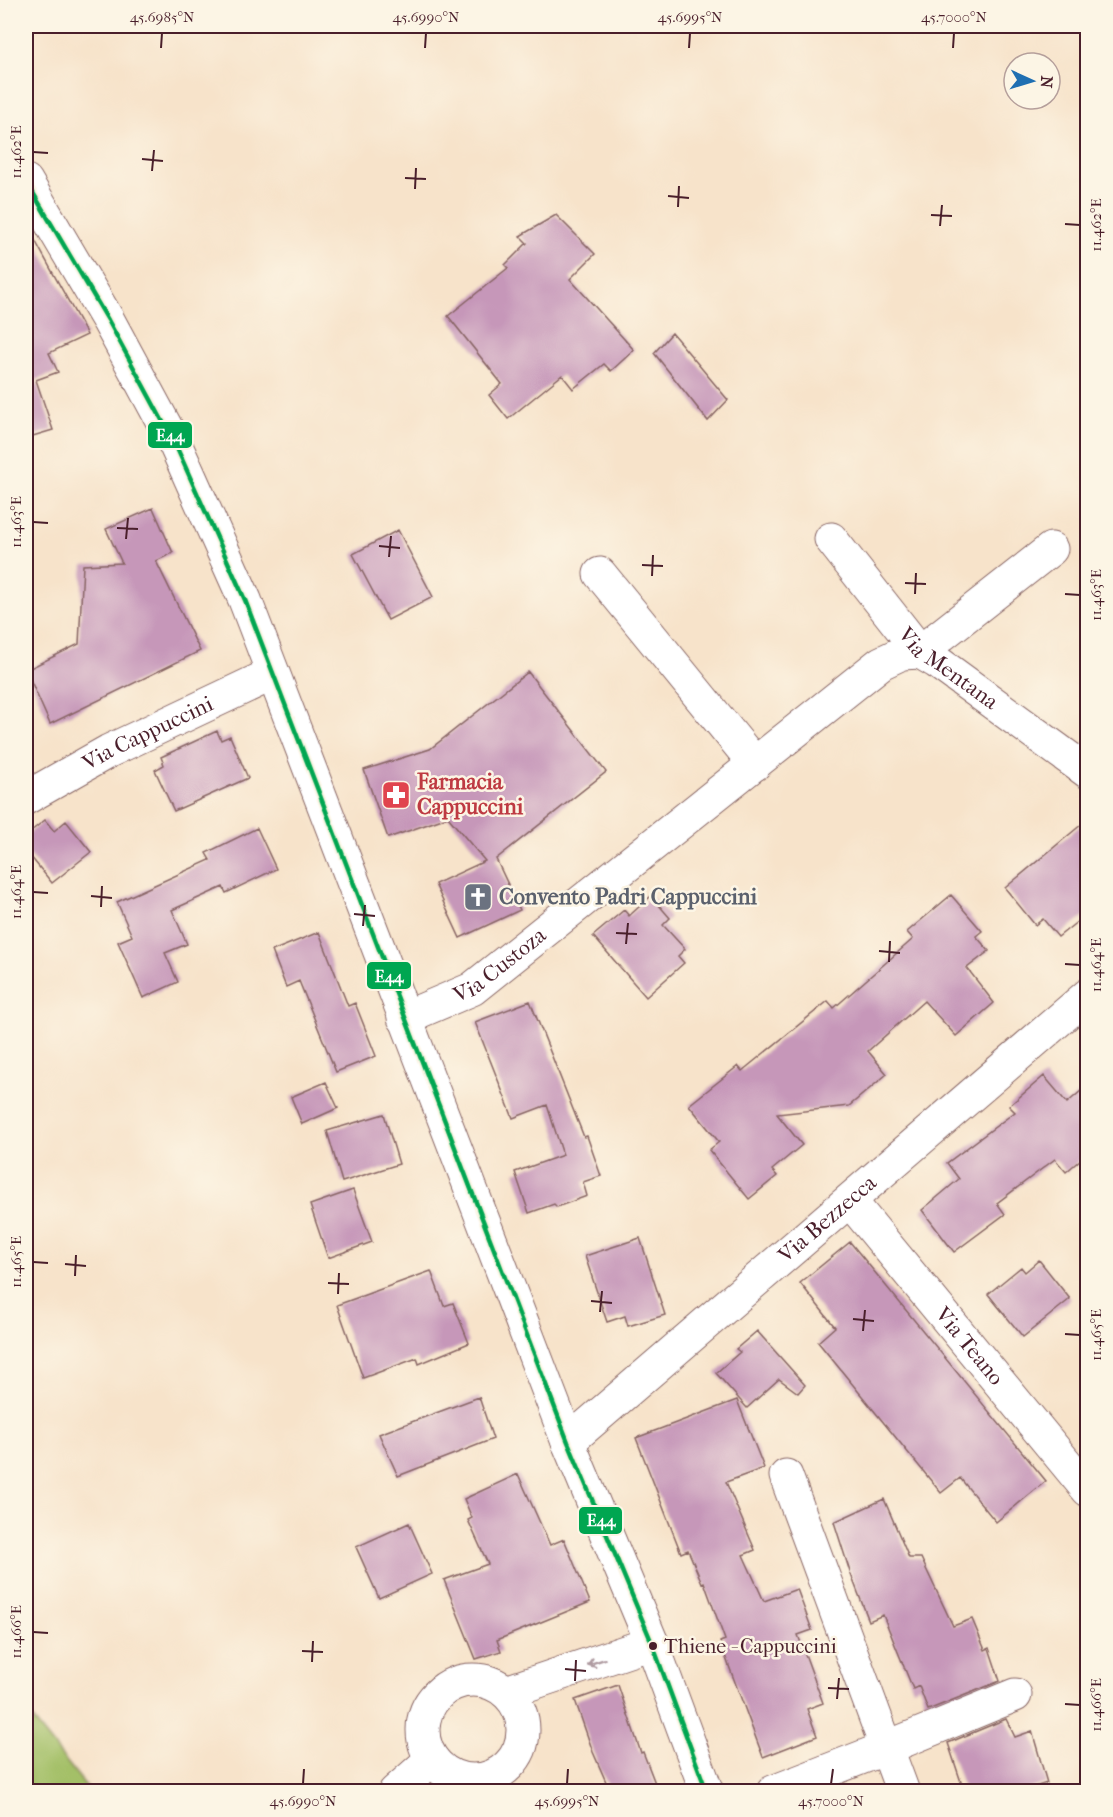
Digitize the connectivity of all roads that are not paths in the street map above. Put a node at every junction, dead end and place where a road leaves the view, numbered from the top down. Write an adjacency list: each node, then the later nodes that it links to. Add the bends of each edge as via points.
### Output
1 (30, 196): 6 (street, via 108,320 176,446 245,600)
2 (831, 539): 5 (street, Via Mentana)
3 (1052, 549): 5 (street)
4 (600, 574): 7 (street)
5 (920, 652): 7 (street, Via Custoza, via 902,653 881,663); 8 (street, Via Mentana)
6 (272, 674): 9 (street, Via Cappuccini, via 109,751); 11 (street)
7 (756, 764): 11 (street, Via Custoza, via 472,989)
8 (1088, 772)
9 (26, 798)
10 (1088, 995): 12 (street, Via Bezzecca)
11 (404, 1018): 13 (street)
12 (850, 1201): 13 (street, Via Bezzecca); 15 (street, Via Teano)
13 (568, 1442): 16 (street)
14 (786, 1476): 19 (street)
15 (1088, 1490)
16 (652, 1643): 17 (street, one-way to 17); 22 (street)
17 (506, 1692): 20 (street, via 476,1680 460,1681 446,1688 426,1713 425,1745); 20 (street, via 522,1718 524,1734 520,1749 501,1773 471,1781 456,1778)
18 (1015, 1695): 19 (street)
19 (886, 1749): 23 (street); 24 (street)
20 (432, 1759): 21 (street)
21 (395, 1791)
22 (707, 1791)
23 (773, 1791)
24 (903, 1791)

